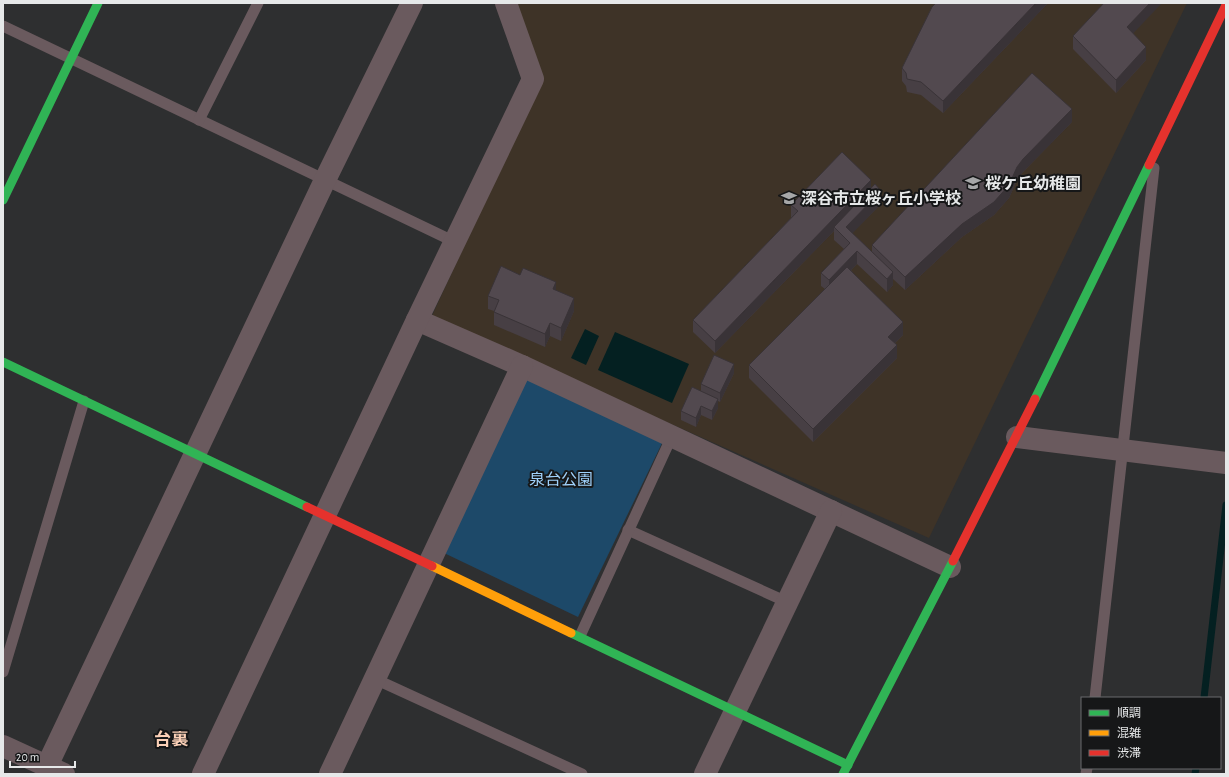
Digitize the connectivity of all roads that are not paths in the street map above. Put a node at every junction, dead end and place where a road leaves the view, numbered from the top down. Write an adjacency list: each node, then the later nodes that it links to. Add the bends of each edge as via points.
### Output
1 (98, 3): 7 (street)
2 (258, 3): 8 (lane)
3 (412, 3): 10 (street)
4 (506, 3): 12 (street, via 533,79)
5 (1226, 5): 9 (street)
6 (3, 26): 7 (lane)
7 (71, 59): 8 (lane); 11 (street)
8 (200, 120): 10 (lane)
9 (1156, 149): 18 (street); 19 (lane)
10 (325, 180): 12 (lane); 20 (street)
11 (3, 200)
12 (455, 242): 13 (street)
13 (417, 320): 15 (street); 23 (street)
14 (3, 362): 16 (street)
15 (522, 366): 17 (street); 25 (street)
16 (84, 401): 20 (street); 29 (lane)
17 (672, 436): 22 (street); 24 (lane)
18 (1017, 437): 19 (street); 26 (street)
19 (1122, 450): 21 (street); 31 (lane)
20 (195, 454): 23 (street); 35 (street)
21 (1226, 463)
22 (831, 510): 26 (street); 27 (street)
23 (325, 515): 25 (street); 36 (street)
24 (628, 530): 27 (lane); 28 (lane)
25 (430, 565): 28 (street); 30 (street)
26 (950, 567): 34 (street)
27 (787, 602): 32 (street)
28 (580, 636): 32 (street)
29 (3, 672)
30 (375, 679): 37 (street); 38 (lane)
31 (1095, 697)
32 (735, 711): 34 (street); 39 (street)
33 (3, 746): 35 (street)
34 (848, 764): 40 (street)
35 (56, 770)
36 (203, 774)
37 (330, 774)
38 (582, 774)
39 (705, 774)
40 (843, 774)

